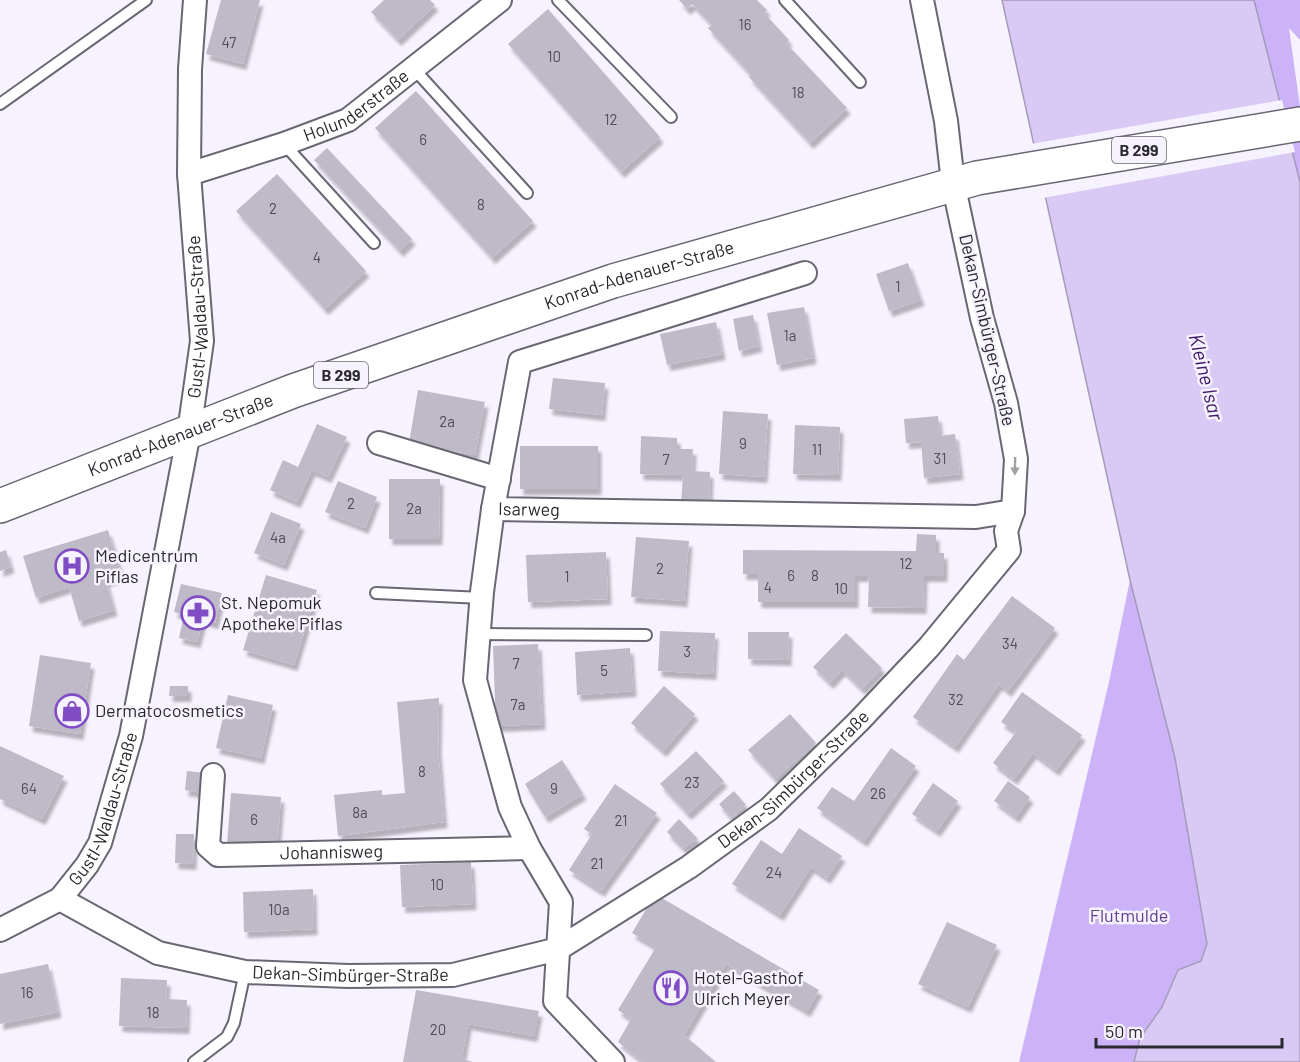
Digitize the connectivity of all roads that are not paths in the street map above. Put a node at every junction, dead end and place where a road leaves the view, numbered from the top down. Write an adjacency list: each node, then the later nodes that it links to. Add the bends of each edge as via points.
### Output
1 (146, 0): 9 (lane)
2 (195, 0): 13 (street, Gustl-Waldau-Straße)
3 (500, 0): 7 (street, Holunderstraße)
4 (558, 0): 10 (lane)
5 (785, 0): 8 (lane)
6 (922, 0): 14 (street, Dekan-Simbürger-Straße, via 946,121)
7 (414, 69): 12 (street, Holunderstraße, via 348,120); 15 (lane)
8 (860, 82)
9 (0, 104)
10 (671, 117)
11 (1300, 124): 14 (main road, Konrad-Adenauer-Straße / B 299)
12 (284, 144): 13 (street, Holunderstraße); 16 (lane)
13 (189, 174): 18 (street, Gustl-Waldau-Straße, via 202,340)
14 (965, 181): 18 (main road, Konrad-Adenauer-Straße / B 299, via 613,281 293,391); 23 (street, Dekan-Simbürger-Straße, one-way to 23, via 982,318 1006,403 1016,459)
15 (527, 193)
16 (374, 243)
17 (805, 273): 20 (street, Isarweg, via 520,362)
18 (189, 432): 21 (main road, Konrad-Adenauer-Straße / B 299); 30 (street, Gustl-Waldau-Straße, via 131,736 100,843)
19 (380, 443): 20 (street)
20 (499, 479): 22 (street, Isarweg)
21 (0, 506)
22 (493, 509): 23 (street, Isarweg, via 976,517); 25 (street)
23 (1012, 511): 32 (street, Dekan-Simbürger-Straße, via 1006,531 1009,550 929,647 777,801 689,867)
24 (376, 593): 25 (lane)
25 (482, 597): 26 (street)
26 (479, 634): 27 (lane); 29 (street, via 475,680 510,807)
27 (646, 635)
28 (213, 775): 29 (street, Johannisweg, via 208,846 218,855)
29 (529, 848): 32 (street, via 561,902)
30 (60, 899): 31 (street); 33 (street, Dekan-Simbürger-Straße, via 158,954)
31 (0, 930)
32 (558, 949): 33 (street, Dekan-Simbürger-Straße, via 453,975); 35 (street, via 555,1001)
33 (245, 972): 34 (lane, via 234,1023 227,1037)
34 (194, 1062)
35 (613, 1062)

